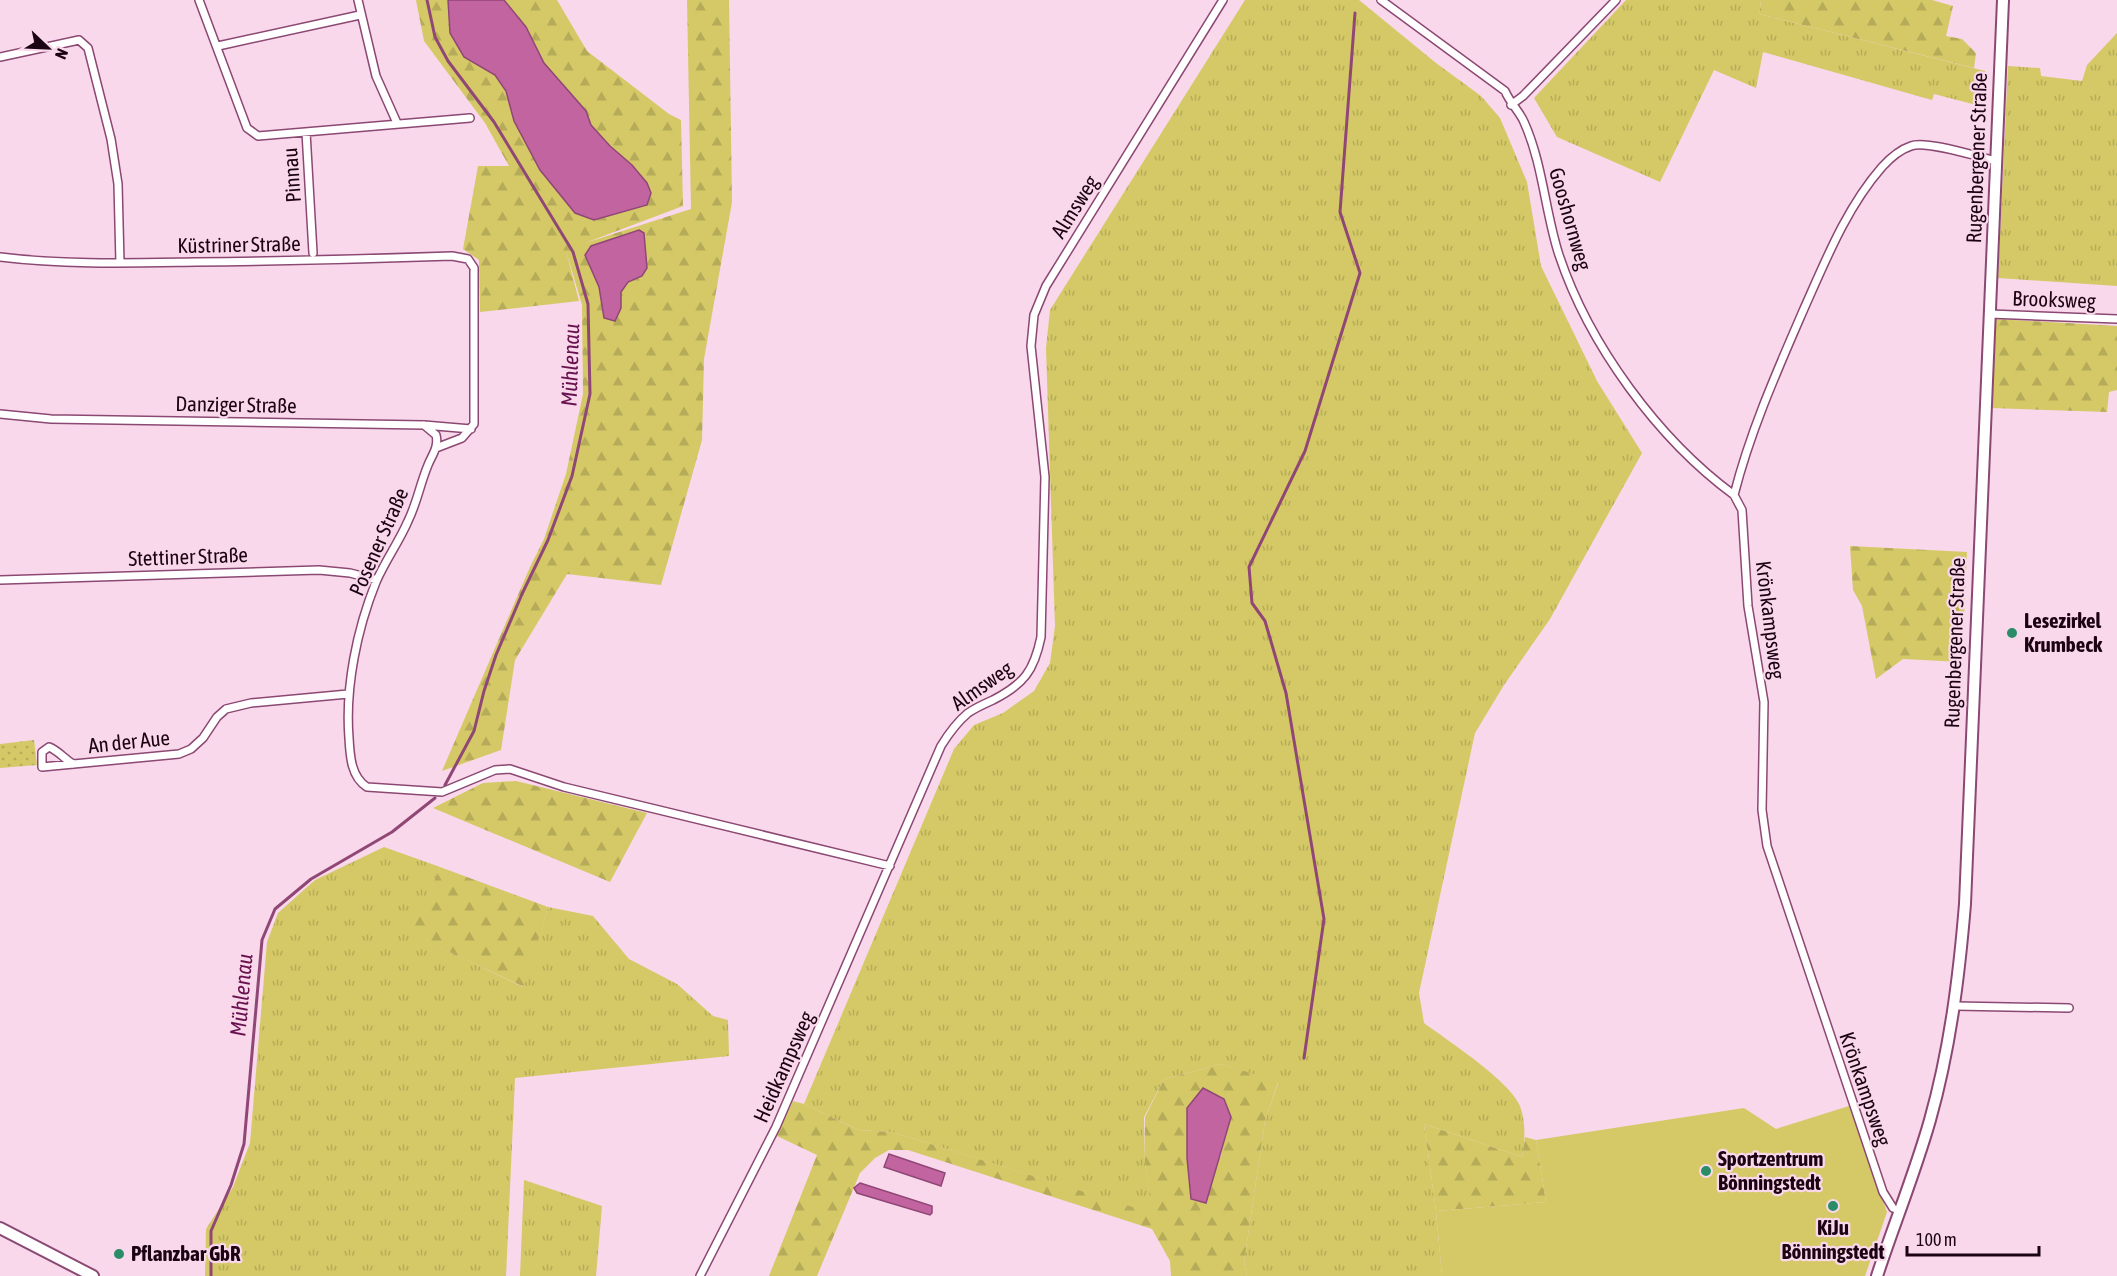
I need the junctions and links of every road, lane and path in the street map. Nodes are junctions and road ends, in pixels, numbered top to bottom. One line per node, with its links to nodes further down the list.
1 (199, 0): 8 (street)
2 (358, 0): 7 (street)
3 (1223, 0): 29 (street, Almsweg)
4 (1381, 0): 10 (street, Gooshornweg)
5 (1616, 0): 10 (street)
6 (2003, 0): 14 (main road, Rugenbergener Straße)
7 (360, 15): 8 (street); 12 (street)
8 (218, 46): 13 (street)
9 (0, 57): 17 (street)
10 (1511, 105): 24 (street, Gooshornweg)
11 (470, 118): 12 (street)
12 (397, 123): 13 (street)
13 (306, 132): 15 (street, Pinnau)
14 (1996, 161): 18 (main road, Rugenbergener Straße); 24 (street)
15 (313, 253)
16 (0, 257): 17 (street, Küstriner Straße)
17 (120, 263): 22 (street, Küstriner Straße)
18 (1990, 314): 19 (street, Brooksweg); 30 (main road, Rugenbergener Straße)
19 (2117, 319)
20 (0, 414): 21 (street, Danziger Straße)
21 (424, 425): 22 (street, Danziger Straße); 23 (street)
22 (471, 429): 23 (street)
23 (436, 448): 26 (street, Posener Straße)
24 (1734, 495): 32 (street, Krönkampsweg)
25 (0, 580): 26 (street, Stettiner Straße)
26 (377, 580): 27 (street, Posener Straße)
27 (348, 694): 28 (street, An der Aue); 29 (street, Posener Straße)
28 (73, 764): 28 (street, An der Aue)
29 (890, 866): 35 (street, Heidkampsweg)
30 (1955, 1006): 31 (street); 32 (main road, Rugenbergener Straße)
31 (2069, 1008)
32 (1899, 1210): 36 (main road, Rugenbergener Straße)
33 (0, 1228): 34 (main road)
34 (93, 1276)
35 (700, 1276)
36 (1877, 1276)

